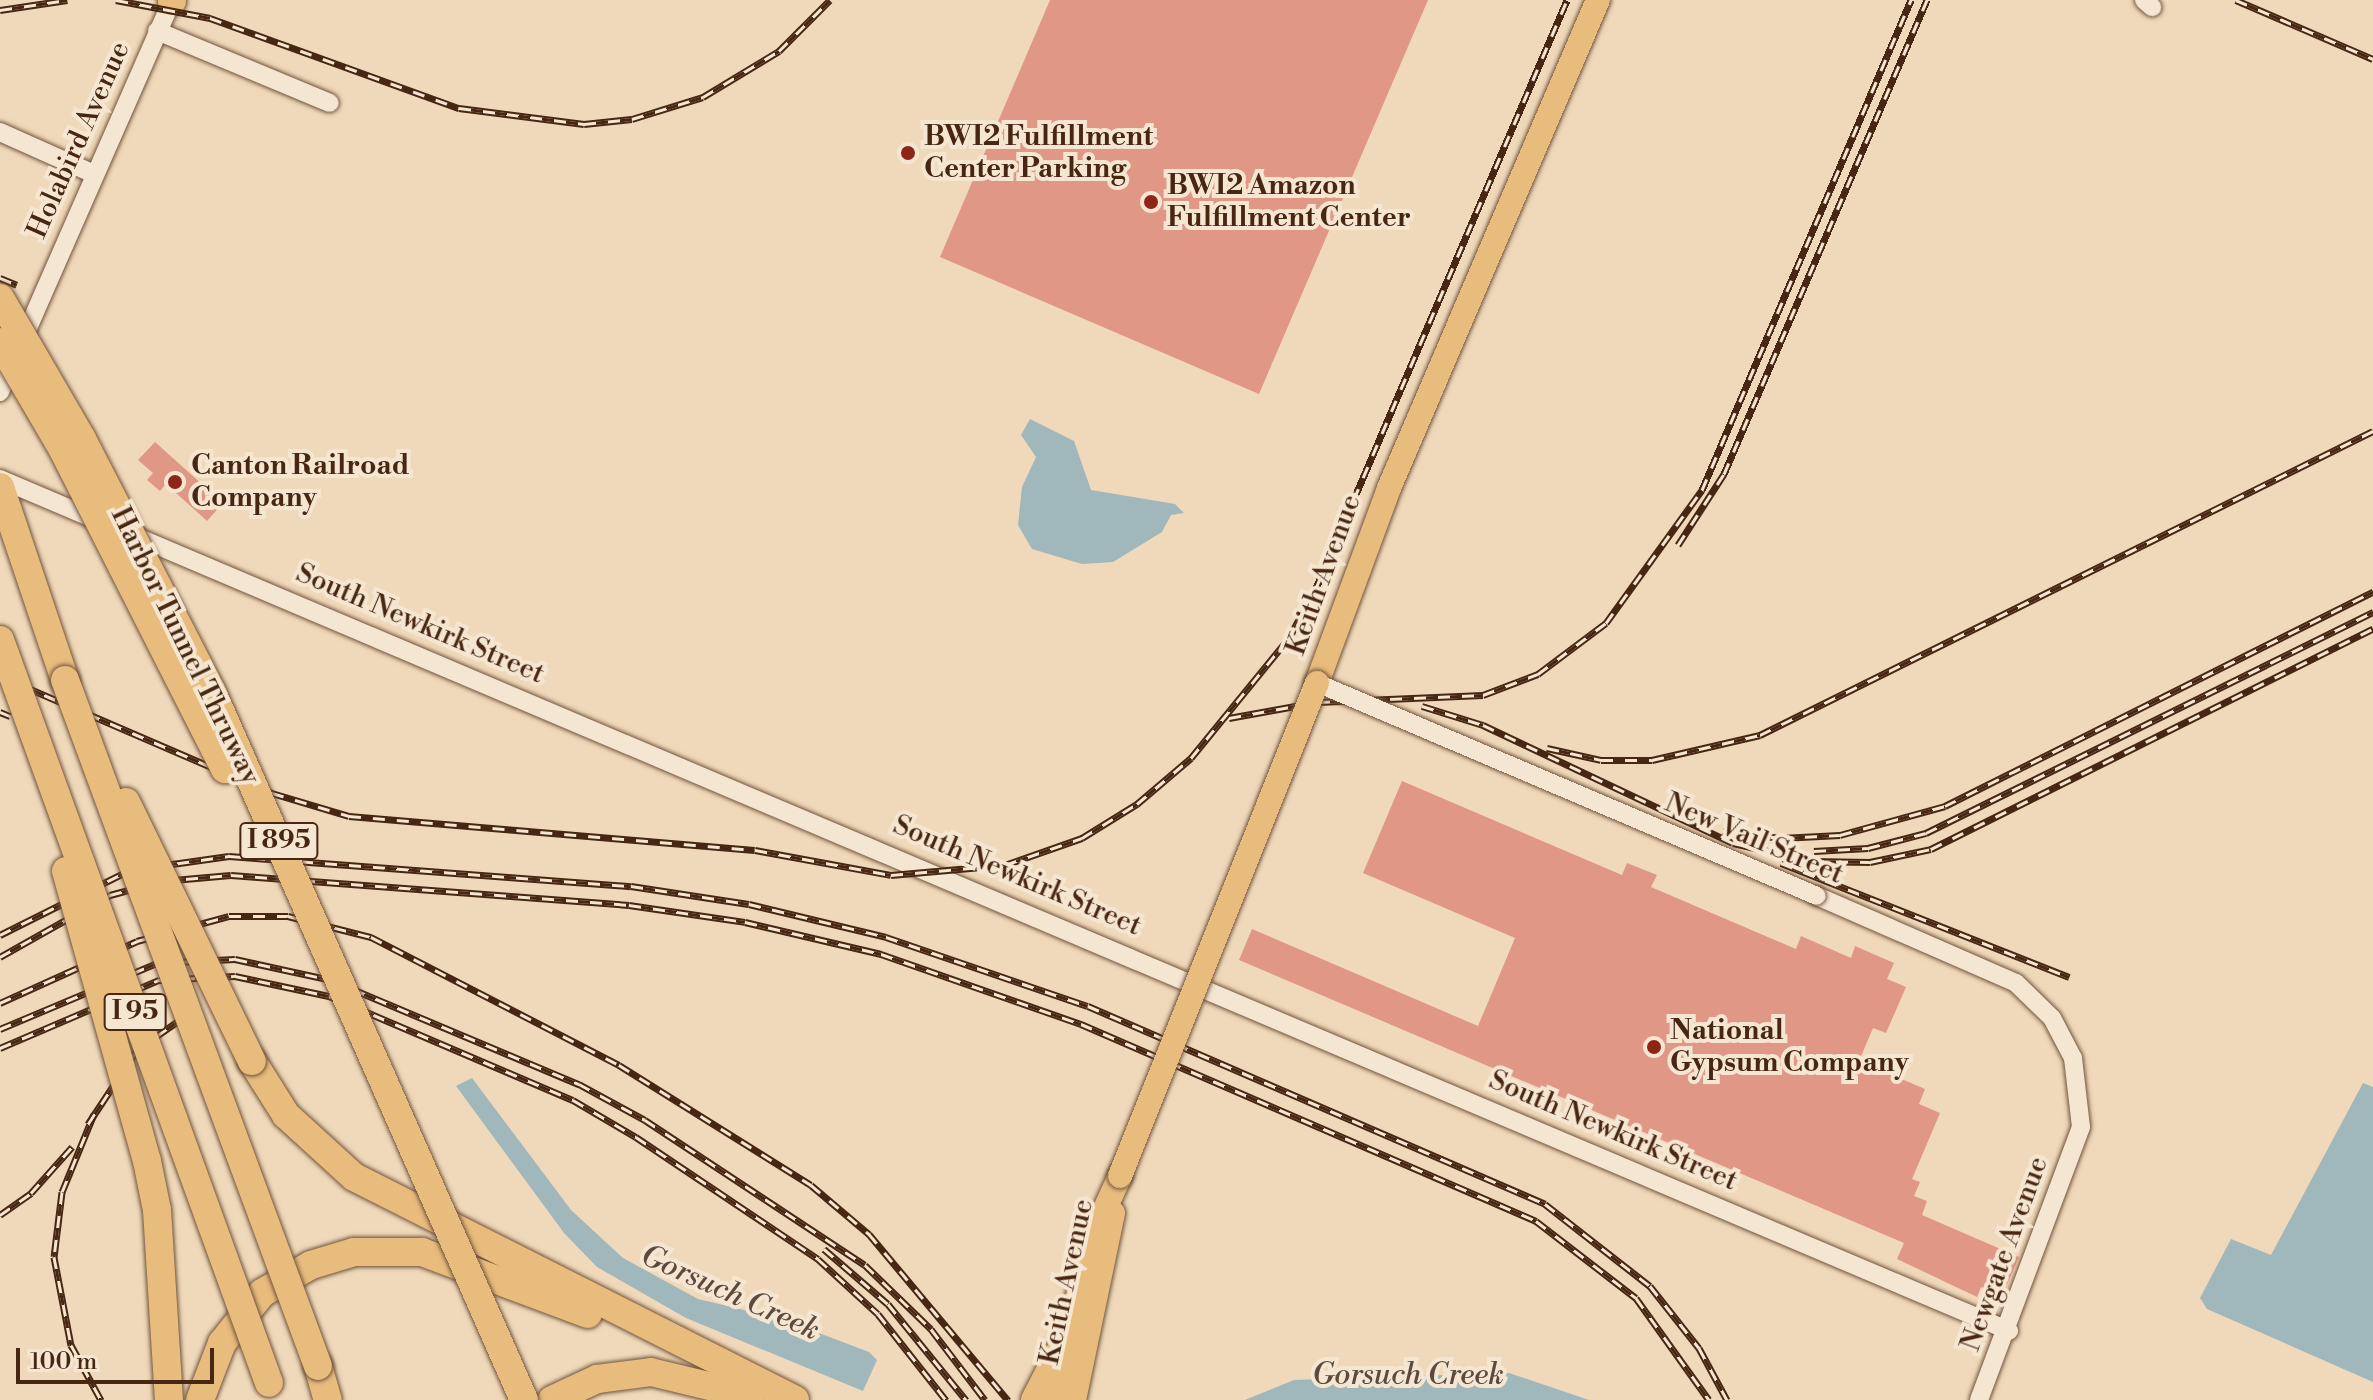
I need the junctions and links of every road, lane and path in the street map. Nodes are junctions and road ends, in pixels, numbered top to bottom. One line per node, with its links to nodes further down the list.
1 (172, 0): 3 (street, Holabird Avenue)
2 (1598, 0): 15 (main road, Keith Avenue)
3 (157, 31): 4 (street); 6 (street, Holabird Avenue)
4 (330, 103)
5 (0, 132): 6 (street)
6 (94, 174): 9 (street, Holabird Avenue)
7 (0, 298): 28 (highway, Harbor Tunnel Thruway / I 895, bridge)
8 (0, 342): 27 (highway, Harbor Tunnel Thruway / I 895, bridge)
9 (0, 392)
10 (0, 479): 17 (street, South Newkirk Street)
11 (0, 487): 14 (highway, I 95)
12 (0, 640): 23 (highway, I 95, bridge)
13 (0, 648): 24 (highway, bridge)
14 (65, 680): 22 (highway, bridge); 26 (highway, I 95, bridge)
15 (1317, 683): 18 (street, New Vail Street, bridge); 19 (main road, Keith Avenue, bridge)
16 (1297, 744): 17 (street)
17 (1198, 983): 20 (street, South Newkirk Street)
18 (2081, 1127): 20 (street, Newgate Avenue)
19 (1120, 1176): 21 (main road, Keith Avenue); 34 (main road, Keith Avenue)
20 (2009, 1331): 35 (street, Newgate Avenue)
21 (1067, 1338): 32 (highway); 33 (main road, Keith Avenue)
22 (731, 1369): 25 (highway); 31 (highway)
23 (272, 1394)
24 (169, 1400)
25 (200, 1400)
26 (328, 1400)
27 (504, 1400)
28 (524, 1400)
29 (552, 1400): 30 (highway)
30 (760, 1400)
31 (795, 1400)
32 (1035, 1400)
33 (1056, 1400)
34 (1074, 1400)
35 (1979, 1400)

